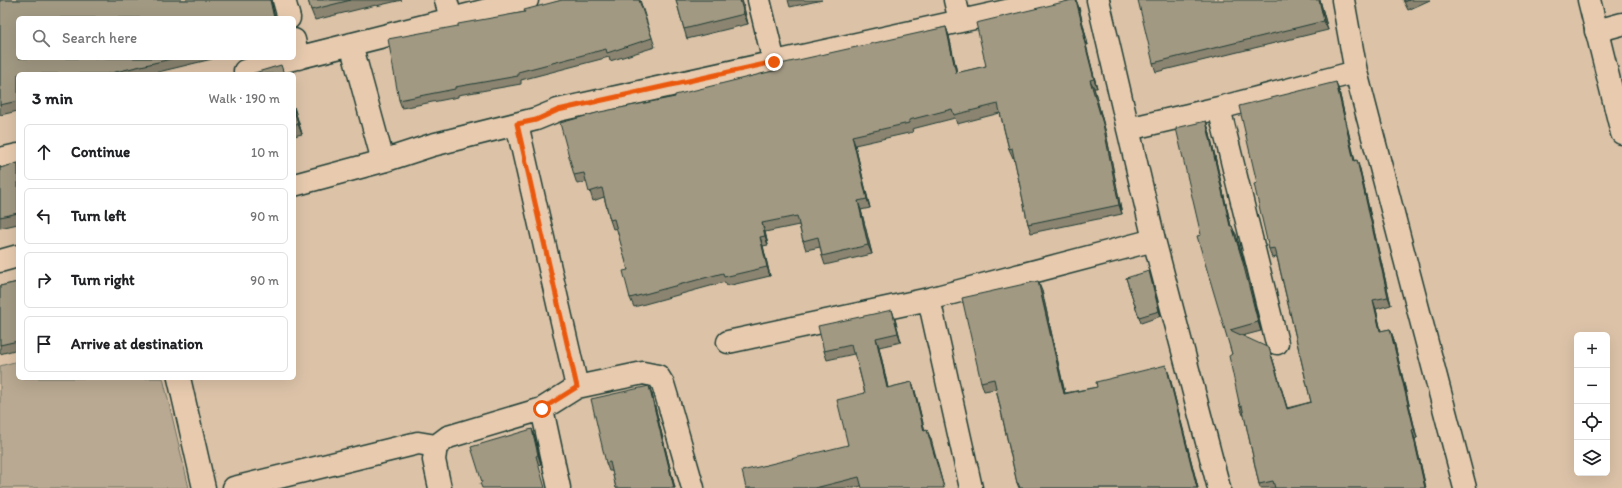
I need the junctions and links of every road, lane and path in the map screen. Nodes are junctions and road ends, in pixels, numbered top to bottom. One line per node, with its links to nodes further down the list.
1 (284, 0): 10 (street)
2 (527, 0): 9 (street)
3 (759, 0): 17 (street)
4 (954, 0): 11 (street)
5 (1056, 0): 11 (street)
6 (1098, 0): 23 (street)
7 (1343, 0): 19 (street)
8 (1589, 0): 13 (street)
9 (448, 10): 14 (street)
10 (288, 16)
11 (960, 21): 17 (street)
12 (1622, 24): 13 (street)
13 (1596, 31): 20 (street)
14 (351, 44): 15 (street); 27 (street)
15 (296, 49)
16 (270, 60): 18 (street)
17 (774, 62): 22 (street)
18 (245, 71)
19 (1356, 72): 21 (street); 46 (street)
20 (1615, 77): 24 (street)
21 (1219, 108): 23 (street); 34 (street)
22 (517, 124): 27 (street); 36 (street)
23 (1128, 129): 29 (street)
24 (1622, 133)
25 (16, 155): 26 (street)
26 (0, 159)
27 (383, 162): 28 (street)
28 (296, 184)
29 (1154, 240): 32 (street); 45 (street)
30 (16, 257): 31 (street)
31 (0, 261)
32 (929, 299): 33 (street); 44 (street)
33 (728, 342)
34 (1278, 343)
35 (179, 380): 39 (street)
36 (577, 387): 37 (street); 43 (street)
37 (542, 409): 38 (street); 42 (street)
38 (436, 446): 40 (street); 41 (street)
39 (204, 488)
40 (234, 488)
41 (440, 488)
42 (559, 488)
43 (693, 488)
44 (971, 488)
45 (1219, 488)
46 (1465, 488)

